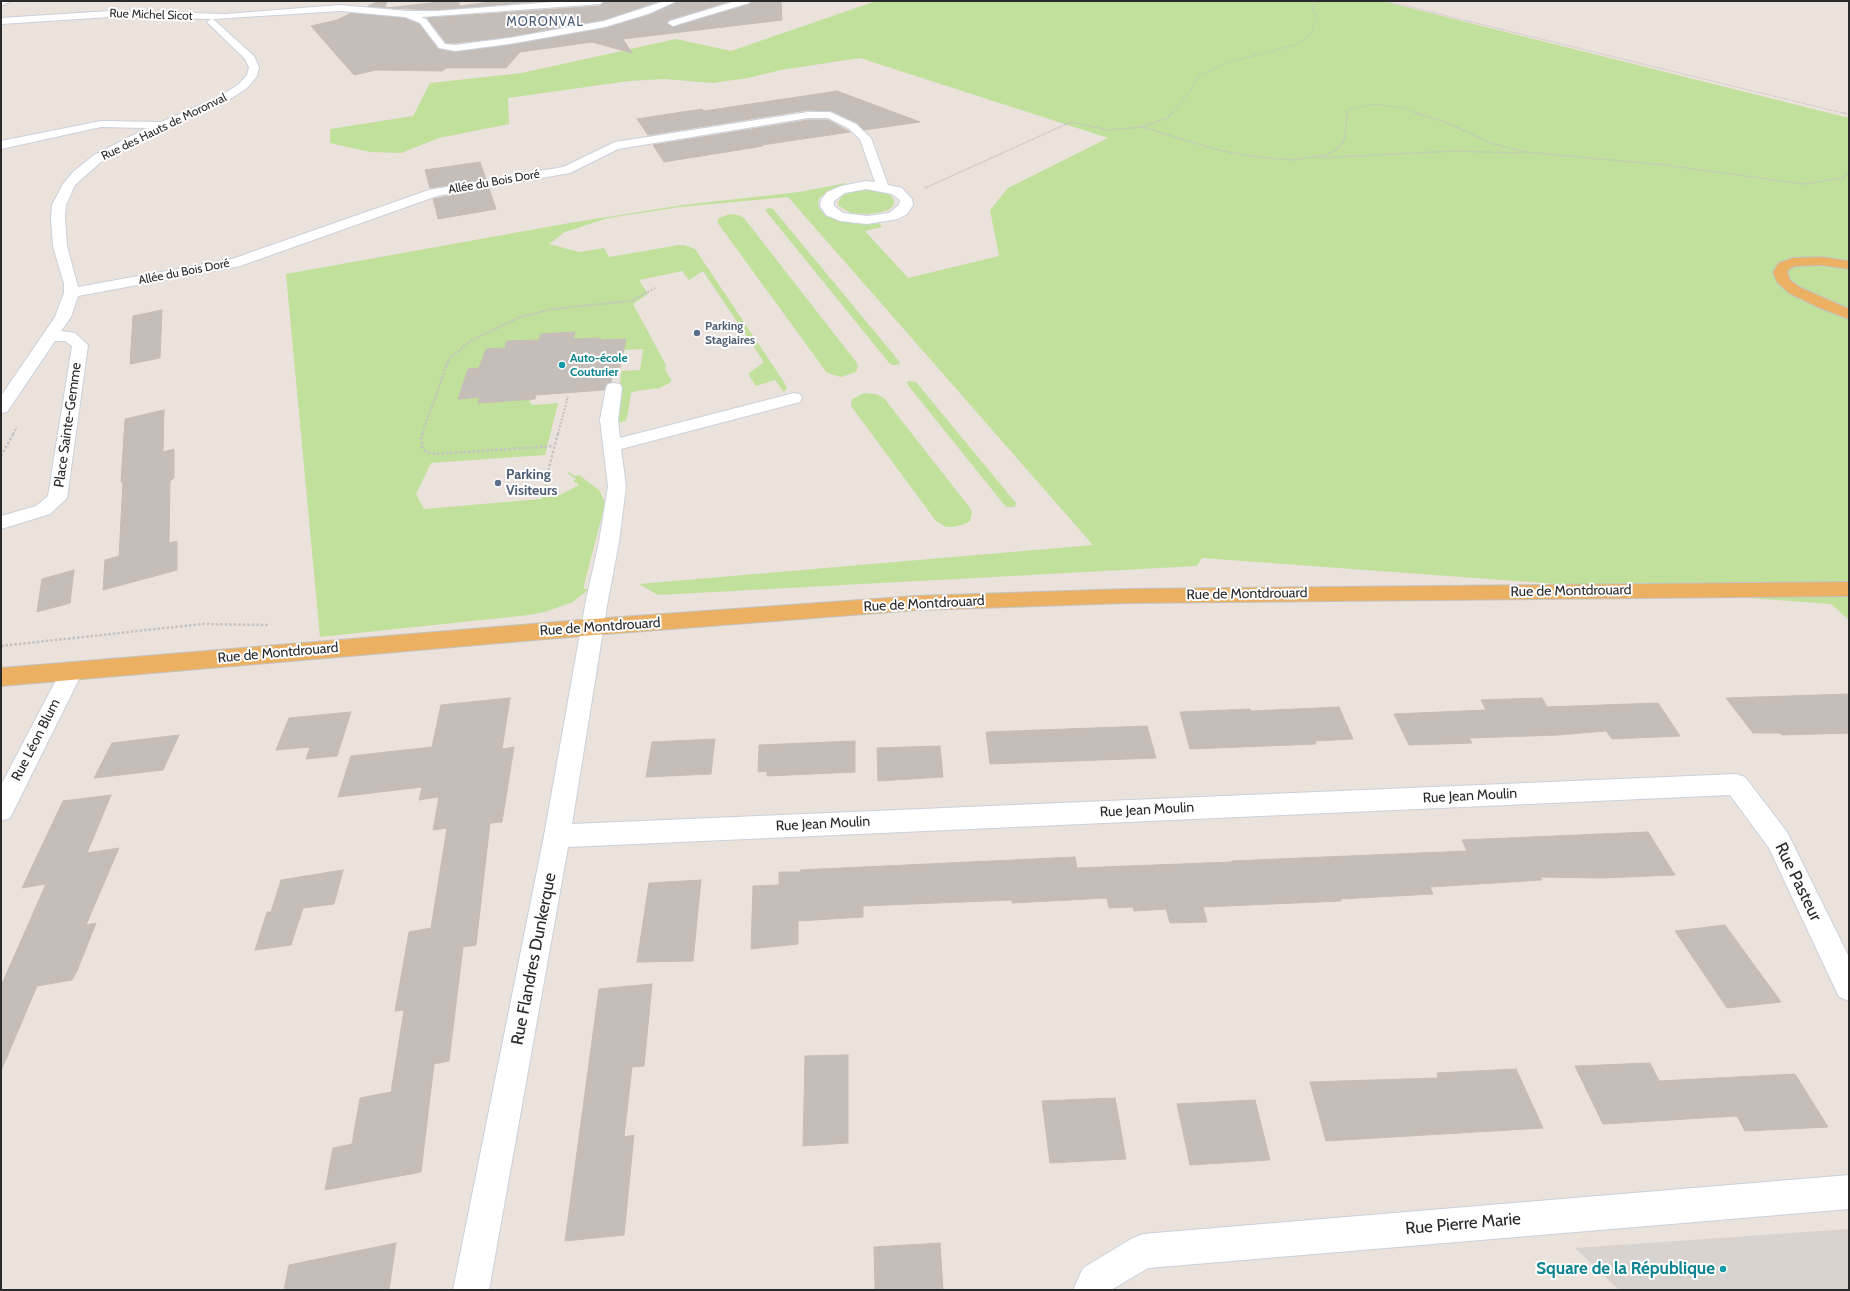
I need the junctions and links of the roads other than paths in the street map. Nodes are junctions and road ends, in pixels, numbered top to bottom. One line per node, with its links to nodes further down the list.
1 (7, 1): 5 (street)
2 (600, 1): 6 (street, Rue Michel Sicot)
3 (673, 1): 6 (street)
4 (746, 1): 9 (street)
5 (1, 3)
6 (407, 14): 8 (street, Rue Michel Sicot)
7 (1, 21): 8 (street, Rue Michel Sicot)
8 (219, 21): 10 (street, Rue des Hauts de Moronval)
9 (673, 23)
10 (163, 126): 11 (street); 14 (street, Rue des Hauts de Moronval)
11 (1, 145)
12 (882, 187): 12 (street); 14 (street, Allée du Bois Doré)
13 (1849, 265): 15 (main road)
14 (71, 294): 16 (street, Rue des Hauts de Moronval)
15 (1849, 314)
16 (51, 336): 19 (street, Rue des Hauts de Moronval); 21 (street, Place Sainte-Gemme)
17 (614, 388): 20 (street, Rue Flandres Dunkerque)
18 (794, 398): 20 (street)
19 (1, 408)
20 (611, 446): 23 (street, Rue Flandres Dunkerque)
21 (1, 522)
22 (1849, 589): 23 (main road, Rue de Montdrouard)
23 (593, 627): 24 (main road, Rue de Montdrouard); 28 (street, Rue Flandres Dunkerque)
24 (72, 671): 25 (main road, Rue de Montdrouard); 27 (street, Rue Léon Blum)
25 (1, 677)
26 (1736, 784): 28 (street, Rue Jean Moulin); 29 (street, Rue Pasteur)
27 (1, 810)
28 (557, 836): 31 (street, Rue Flandres Dunkerque)
29 (1849, 987)
30 (1849, 1192): 32 (street, Rue Pierre Marie)
31 (471, 1290)
32 (1092, 1290)

